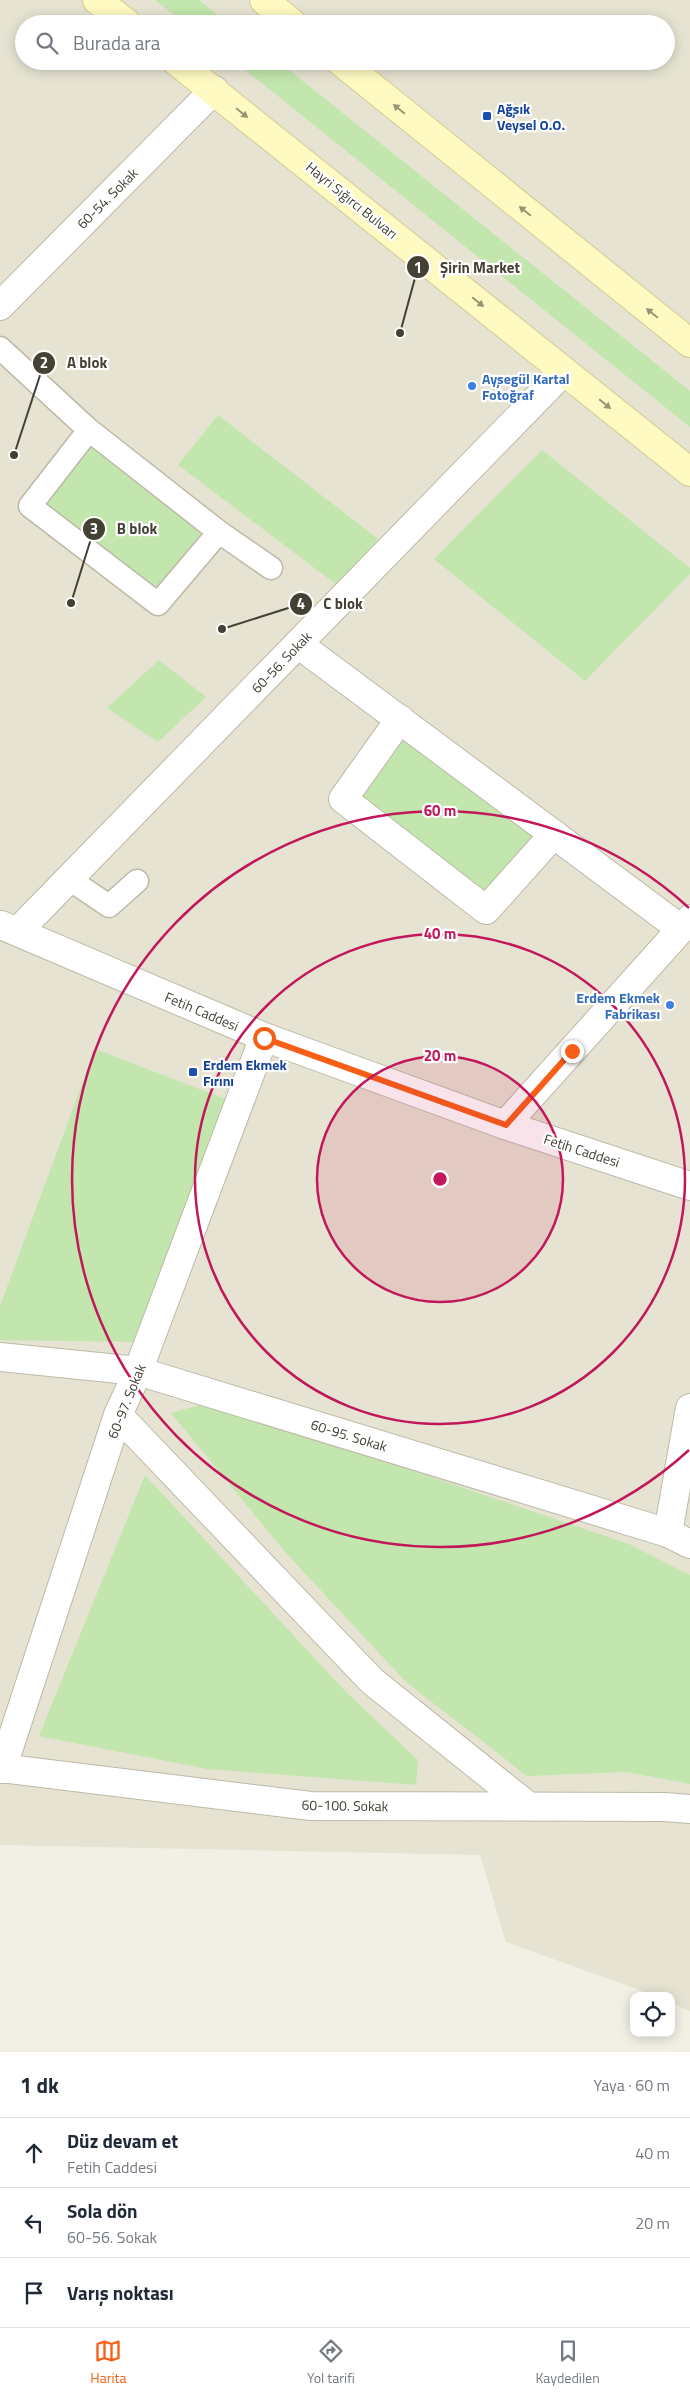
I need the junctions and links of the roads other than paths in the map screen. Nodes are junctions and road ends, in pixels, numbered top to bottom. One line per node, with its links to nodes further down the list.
1 (97, 0): 3 (street)
2 (264, 0): 4 (street)
3 (116, 15)
4 (282, 15)
5 (188, 70): 7 (street, Hayri Sığırcı Bulvarı)
6 (351, 70): 9 (street, one-way to 6)
7 (214, 90): 8 (street, 60-54. Sokak); 11 (street, Hayri Sığırcı Bulvarı, one-way to 11)
8 (0, 306)
9 (690, 343)
10 (0, 348): 12 (lane)
11 (564, 371): 13 (street, Hayri Sığırcı Bulvarı, one-way to 13); 16 (street, 60-56. Sokak)
12 (89, 430): 14 (lane); 14 (lane)
13 (690, 472)
14 (219, 532): 15 (lane)
15 (271, 568)
16 (298, 644): 17 (street); 19 (street, 60-56. Sokak)
17 (400, 719): 18 (street); 18 (street)
18 (554, 834): 21 (street)
19 (69, 879): 20 (lane); 22 (street, 60-56. Sokak)
20 (138, 881)
21 (685, 924): 24 (street)
22 (9, 928): 23 (street, Fetih Caddesi)
23 (264, 1038): 24 (street, Fetih Caddesi); 27 (street, 60-97. Sokak)
24 (506, 1125): 25 (street, Fetih Caddesi)
25 (690, 1186)
26 (0, 1357): 27 (street, 60-95. Sokak)
27 (138, 1371): 29 (street, 60-97. Sokak); 30 (street, 60-95. Sokak)
28 (690, 1408): 30 (street)
29 (118, 1415): 31 (street, 60-97. Sokak); 32 (street)
30 (679, 1538)
31 (1, 1768): 32 (street, 60-100. Sokak)
32 (528, 1806): 33 (street, 60-100. Sokak)
33 (690, 1809)

